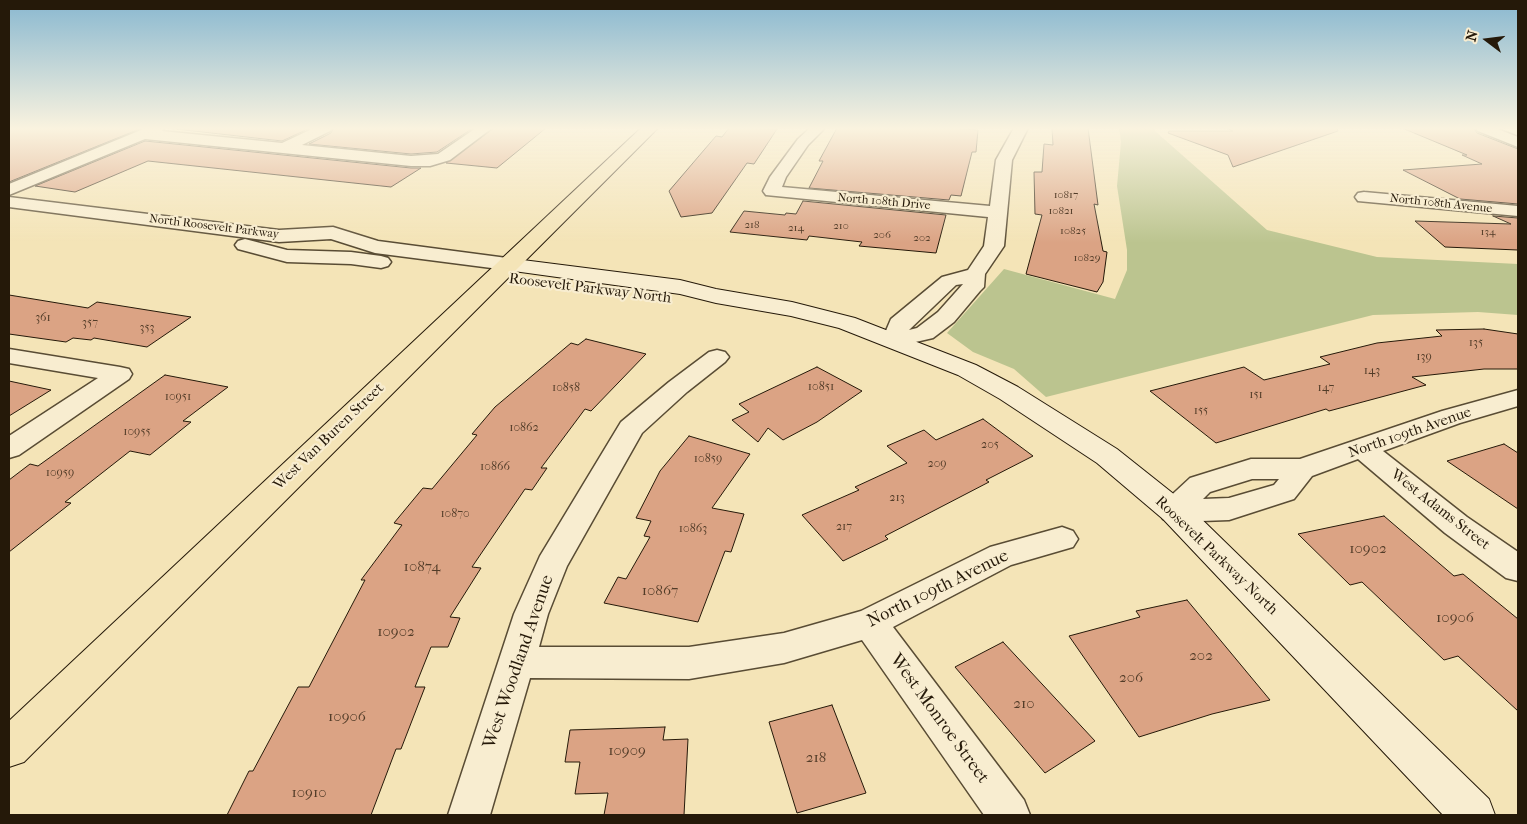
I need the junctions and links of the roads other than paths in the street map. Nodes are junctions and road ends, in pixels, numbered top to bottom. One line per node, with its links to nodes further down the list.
1 (65, 166): 5 (street)
2 (609, 166): 15 (main road, West Van Buren Street)
3 (786, 166): 9 (street, North 108th Drive)
4 (1003, 166): 9 (street)
5 (9, 190)
6 (1364, 197): 8 (street, North 108th Avenue)
7 (9, 202): 11 (street, North Roosevelt Parkway)
8 (1518, 211)
9 (996, 212): 16 (street)
10 (9, 214): 13 (street, North Roosevelt Parkway)
11 (210, 227): 12 (street, North Roosevelt Parkway); 13 (street)
12 (307, 233): 14 (street); 15 (street, North Roosevelt Parkway)
13 (192, 238): 14 (street, North Roosevelt Parkway)
14 (277, 254): 15 (street, North Roosevelt Parkway)
15 (500, 270): 16 (street, Roosevelt Parkway North); 27 (main road, West Van Buren Street)
16 (894, 340): 22 (street, Roosevelt Parkway North)
17 (9, 356): 20 (street)
18 (717, 358): 26 (street, West Woodland Avenue)
19 (1518, 398): 21 (street, North 109th Avenue)
20 (9, 449)
21 (1363, 449): 22 (street, North 109th Avenue); 24 (street, West Adams Street)
22 (1174, 511): 30 (street, Roosevelt Parkway North)
23 (1062, 539): 25 (street, North 109th Avenue)
24 (1518, 569)
25 (870, 623): 26 (street, North 109th Avenue); 29 (street, West Monroe Street)
26 (517, 662): 28 (street, West Woodland Avenue)
27 (9, 748)
28 (469, 815)
29 (1009, 815)
30 (1473, 815)

